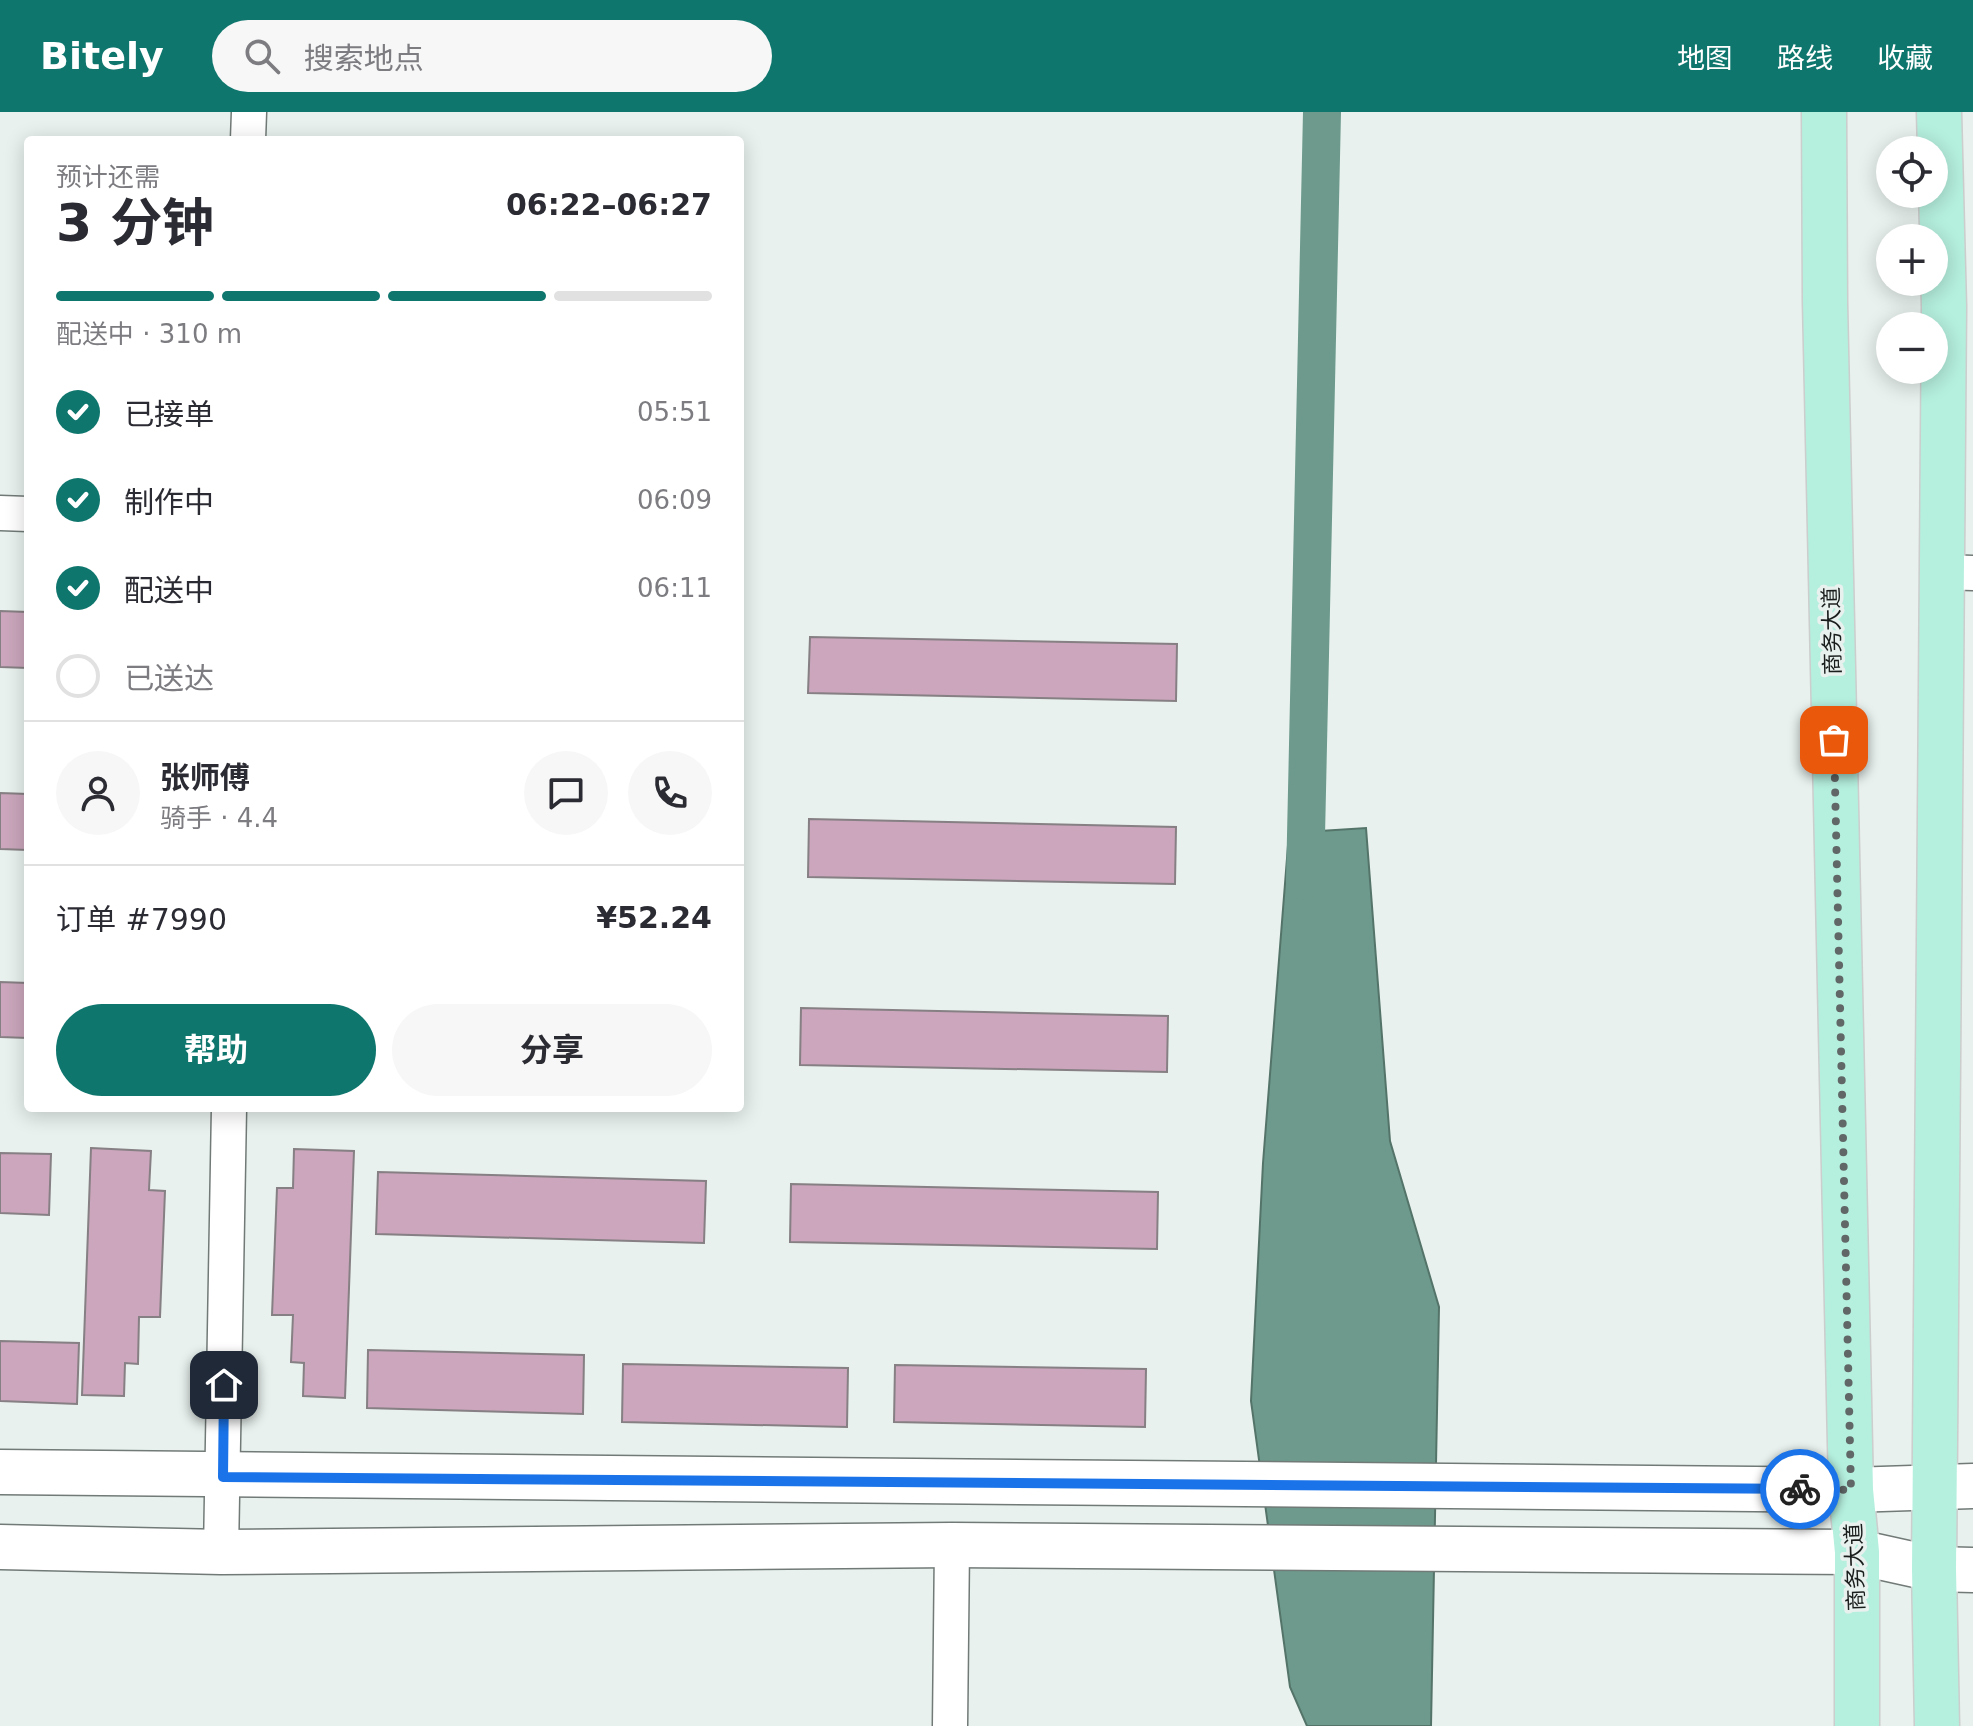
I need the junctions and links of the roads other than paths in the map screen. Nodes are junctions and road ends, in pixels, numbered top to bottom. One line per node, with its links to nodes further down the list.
1 (249, 112): 4 (street)
2 (1824, 112): 12 (main road, 商务大道)
3 (1939, 112): 7 (main road)
4 (248, 136)
5 (0, 513): 6 (street)
6 (24, 514)
7 (1957, 573): 11 (main road)
8 (229, 1112): 10 (street)
9 (0, 1472): 10 (street)
10 (223, 1477): 12 (street); 15 (street)
11 (1955, 1485): 12 (street); 17 (main road)
12 (1851, 1490): 16 (main road, 商务大道)
13 (952, 1545): 15 (street); 16 (street); 18 (street)
14 (0, 1547): 15 (street)
15 (221, 1552)
16 (1857, 1552): 17 (street); 19 (main road, 商务大道)
17 (1954, 1569): 20 (main road)
18 (950, 1726)
19 (1857, 1726)
20 (1937, 1726)

